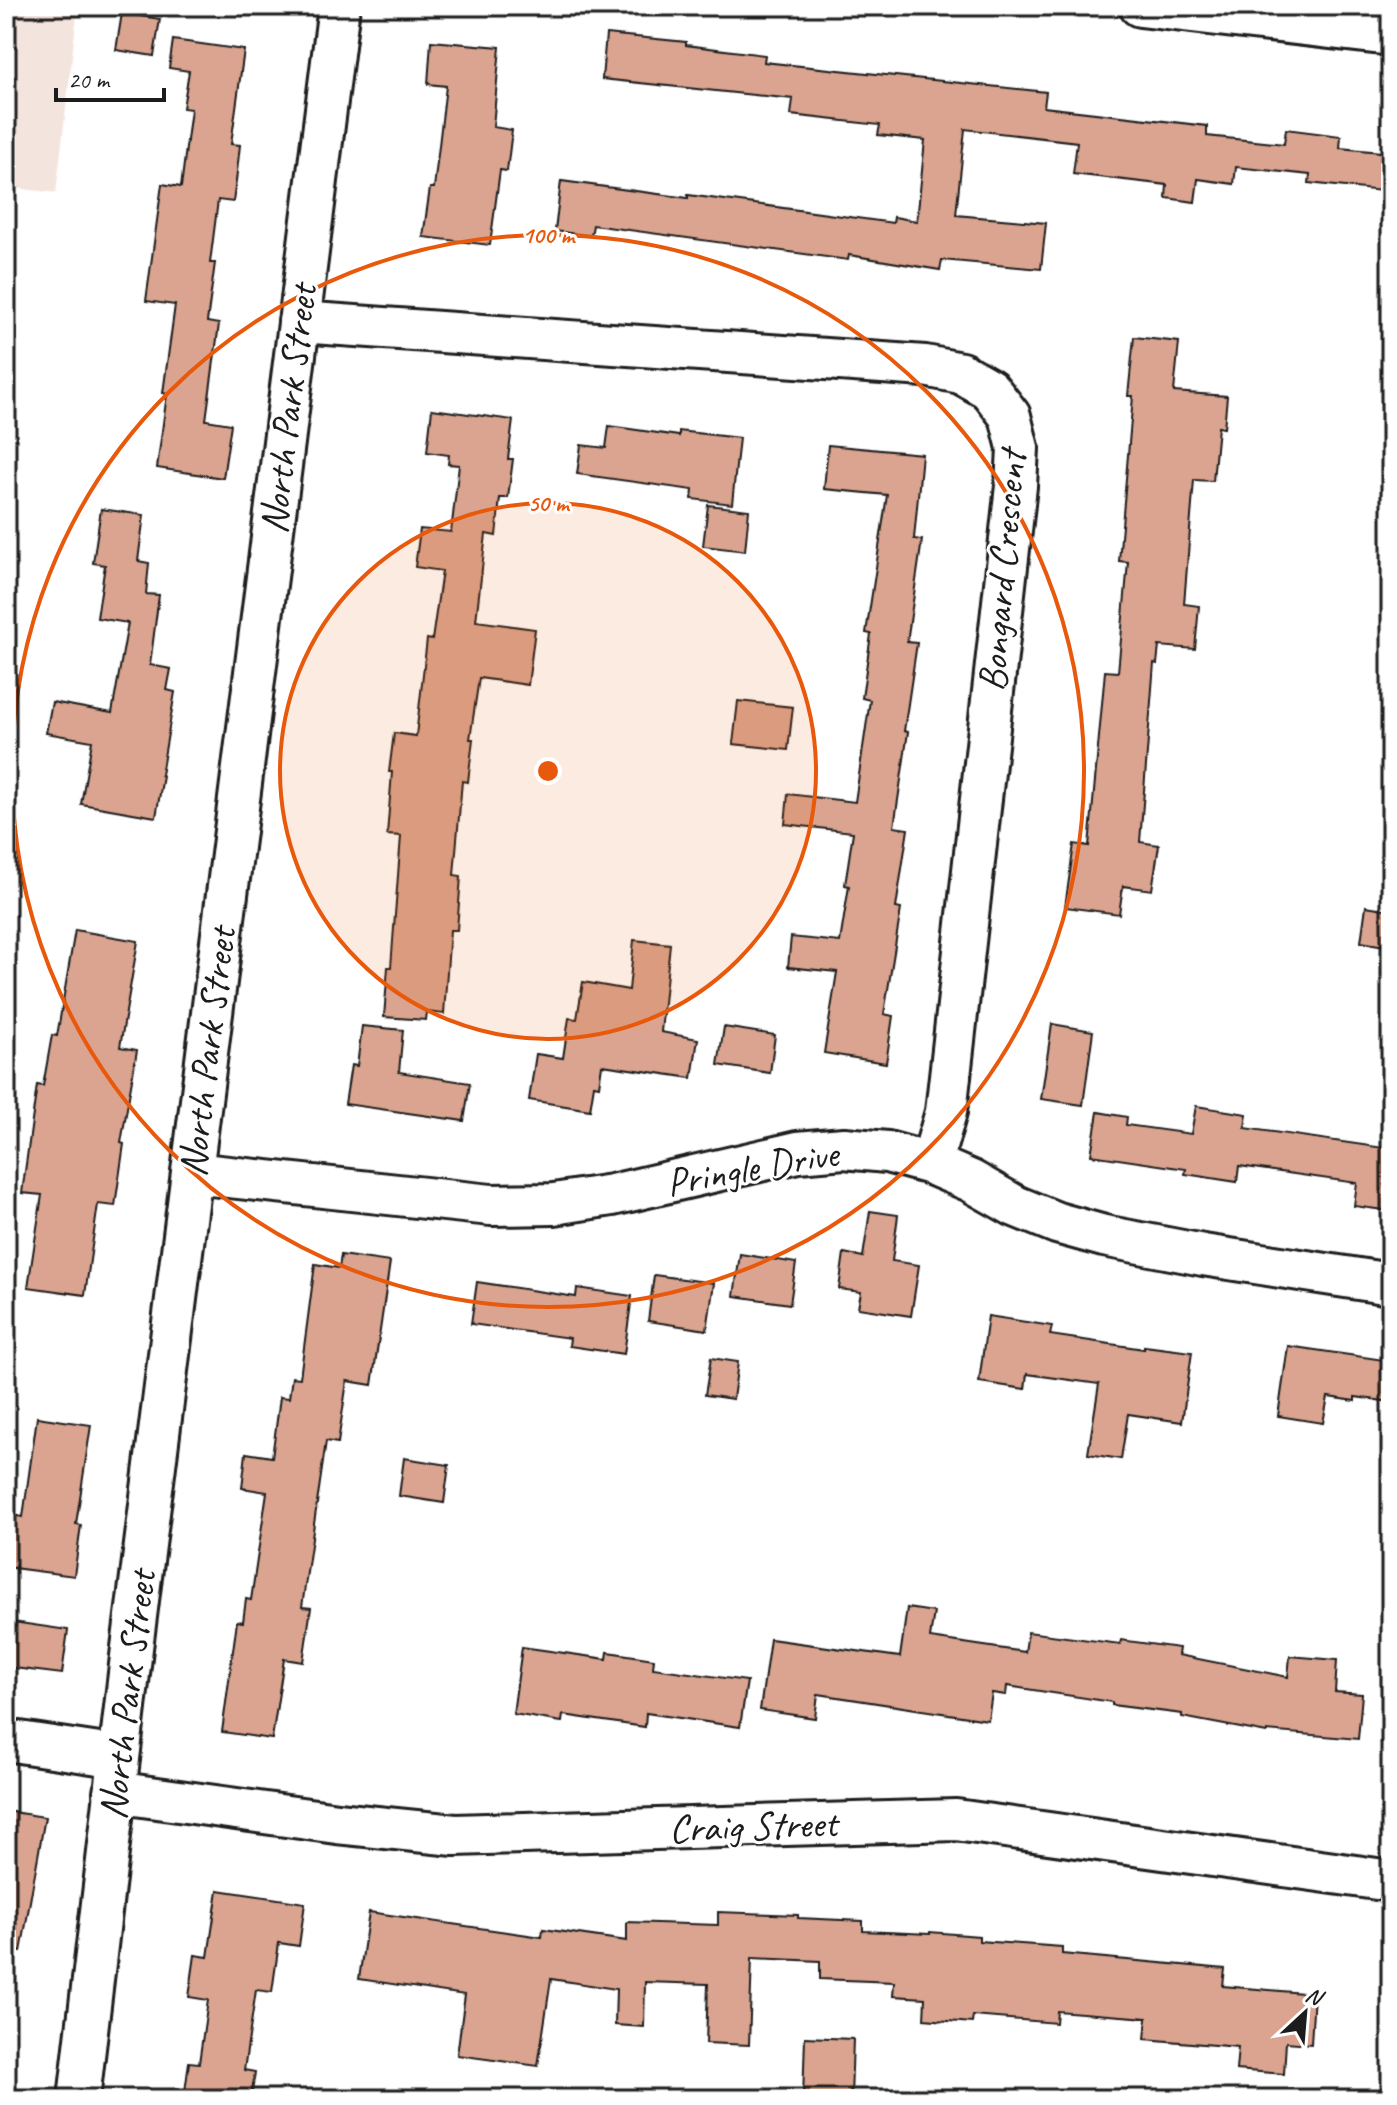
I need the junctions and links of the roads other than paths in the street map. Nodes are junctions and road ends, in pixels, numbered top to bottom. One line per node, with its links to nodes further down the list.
1 (339, 6): 4 (street, North Park Street)
2 (1140, 6): 3 (street)
3 (1391, 35)
4 (299, 322): 5 (street, Bongard Crescent); 6 (street, North Park Street)
5 (931, 1164): 6 (street, Pringle Drive); 7 (street, Pringle Drive)
6 (192, 1173): 9 (street, North Park Street)
7 (1391, 1284)
8 (6, 1740): 9 (street, Craig Street)
9 (117, 1774): 10 (street, Craig Street); 11 (street, North Park Street)
10 (1391, 1881)
11 (79, 2099)

